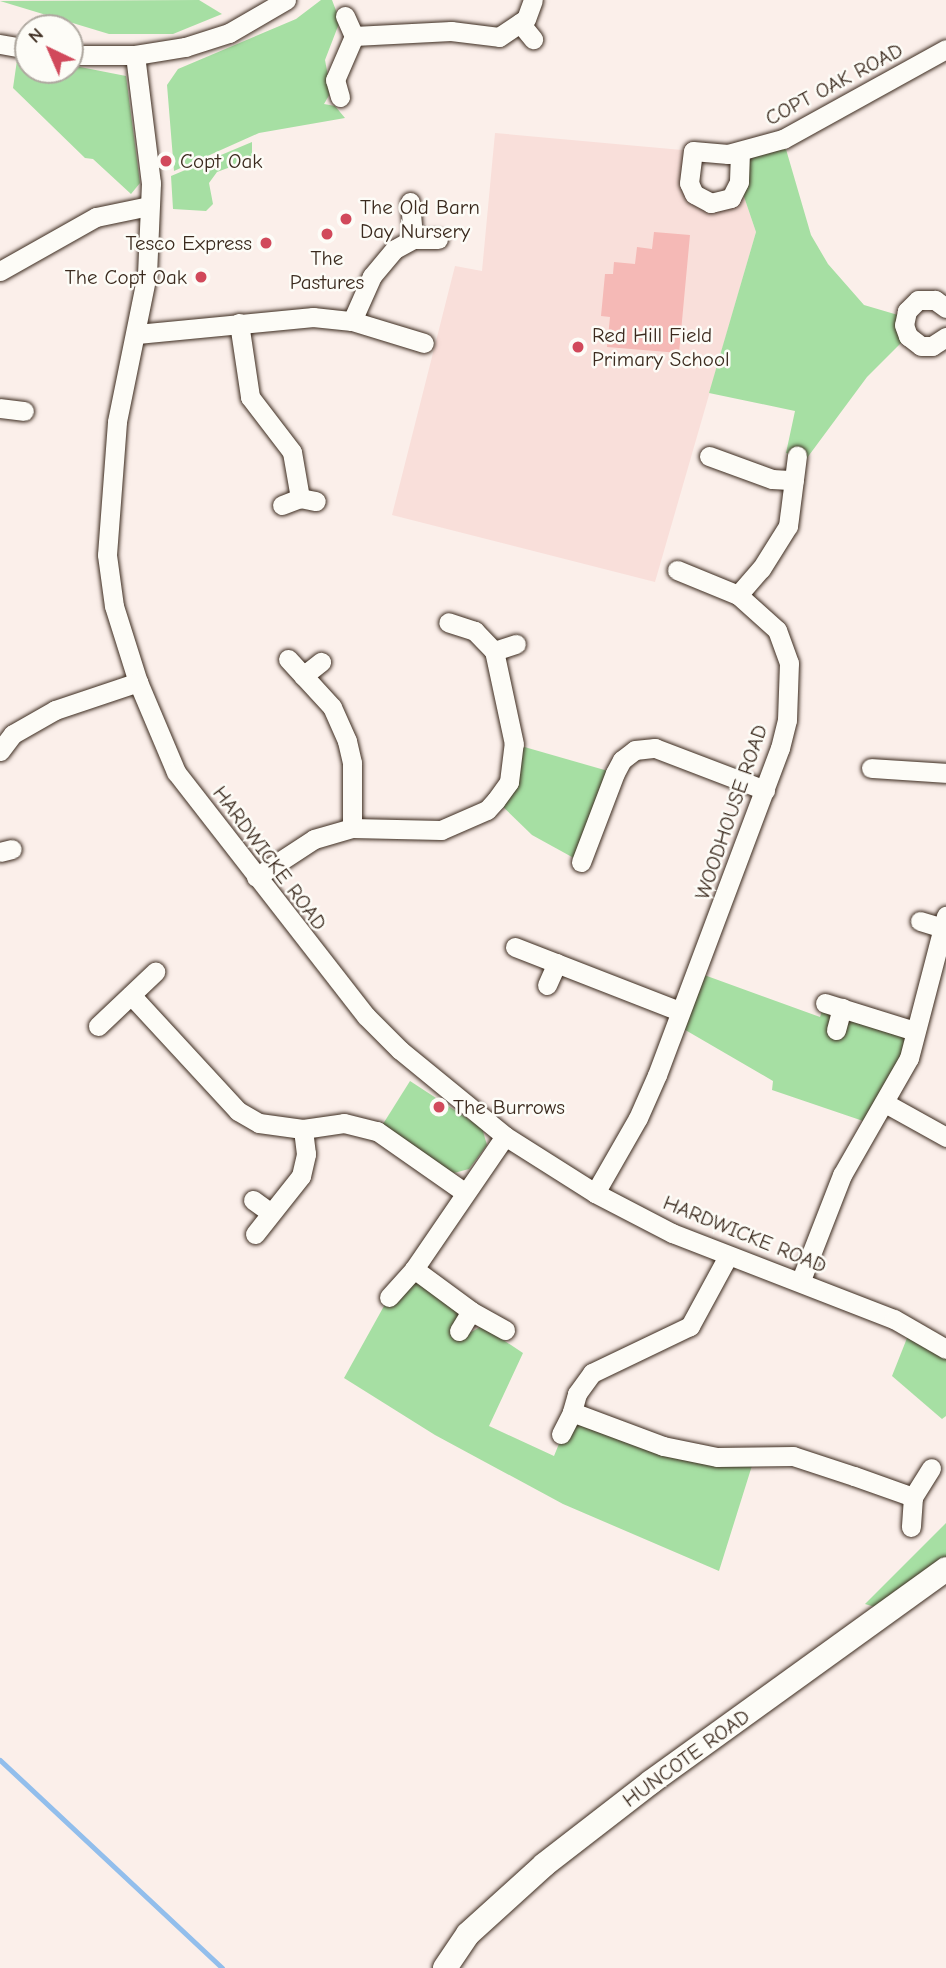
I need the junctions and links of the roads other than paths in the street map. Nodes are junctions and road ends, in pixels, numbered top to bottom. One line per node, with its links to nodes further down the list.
1 (286, 0): 9 (street)
2 (533, 0): 4 (street)
3 (345, 16): 5 (street)
4 (520, 23): 5 (street); 6 (street)
5 (354, 36): 10 (street)
6 (533, 39)
7 (946, 49): 11 (street, COPT OAK ROAD)
8 (84, 55): 9 (street)
9 (135, 55): 13 (street, HARDWICKE ROAD)
10 (338, 88)
11 (740, 152)
12 (410, 202): 14 (street)
13 (149, 206): 16 (street); 20 (street, HARDWICKE ROAD)
14 (413, 239): 15 (street); 18 (street)
15 (438, 239)
16 (0, 271)
17 (946, 307): 21 (street)
18 (352, 321): 19 (street); 22 (street)
19 (239, 323): 20 (street); 28 (street)
20 (136, 334): 37 (street, HARDWICKE ROAD)
21 (946, 337)
22 (424, 343)
23 (0, 408): 24 (street)
24 (24, 411)
25 (709, 456): 27 (street)
26 (797, 456): 27 (street)
27 (794, 480): 30 (street)
28 (282, 505)
29 (677, 570): 30 (street, WOODHOUSE ROAD)
30 (738, 595): 41 (street, WOODHOUSE ROAD)
31 (448, 622): 33 (street)
32 (516, 643): 33 (street)
33 (494, 651): 42 (street)
34 (288, 659): 36 (street)
35 (321, 662): 36 (street)
36 (303, 676): 42 (street)
37 (138, 682): 38 (street); 44 (street, HARDWICKE ROAD)
38 (0, 751)
39 (871, 768): 40 (street)
40 (946, 773)
41 (765, 790): 43 (street); 52 (street, WOODHOUSE ROAD)
42 (352, 828): 44 (street)
43 (581, 862)
44 (256, 877): 58 (street, HARDWICKE ROAD)
45 (920, 921): 46 (street)
46 (945, 924): 55 (street)
47 (515, 947): 48 (street)
48 (557, 963): 50 (street); 52 (street)
49 (155, 972): 51 (street)
50 (547, 985)
51 (131, 995): 53 (street); 57 (street)
52 (679, 1011): 61 (street, WOODHOUSE ROAD)
53 (98, 1026)
54 (836, 1030): 55 (street)
55 (915, 1031): 56 (street)
56 (885, 1103): 59 (street); 67 (street)
57 (303, 1129): 60 (street); 63 (street)
58 (505, 1136): 60 (street); 61 (street, HARDWICKE ROAD)
59 (946, 1137)
60 (464, 1192): 66 (street)
61 (595, 1194): 65 (street, HARDWICKE ROAD)
62 (253, 1200): 63 (street)
63 (271, 1213): 64 (street)
64 (255, 1234)
65 (728, 1256): 67 (street, HARDWICKE ROAD); 73 (street)
66 (414, 1269): 68 (street); 69 (street)
67 (801, 1280): 72 (street, HARDWICKE ROAD)
68 (389, 1297)
69 (471, 1311): 70 (street); 71 (street)
70 (505, 1330)
71 (459, 1331)
72 (946, 1349)
73 (572, 1412): 74 (street); 76 (street)
74 (561, 1434)
75 (931, 1468): 76 (street)
76 (913, 1497): 77 (street)
77 (911, 1527)
78 (946, 1569): 79 (street, HUNCOTE ROAD)
79 (445, 1968)

